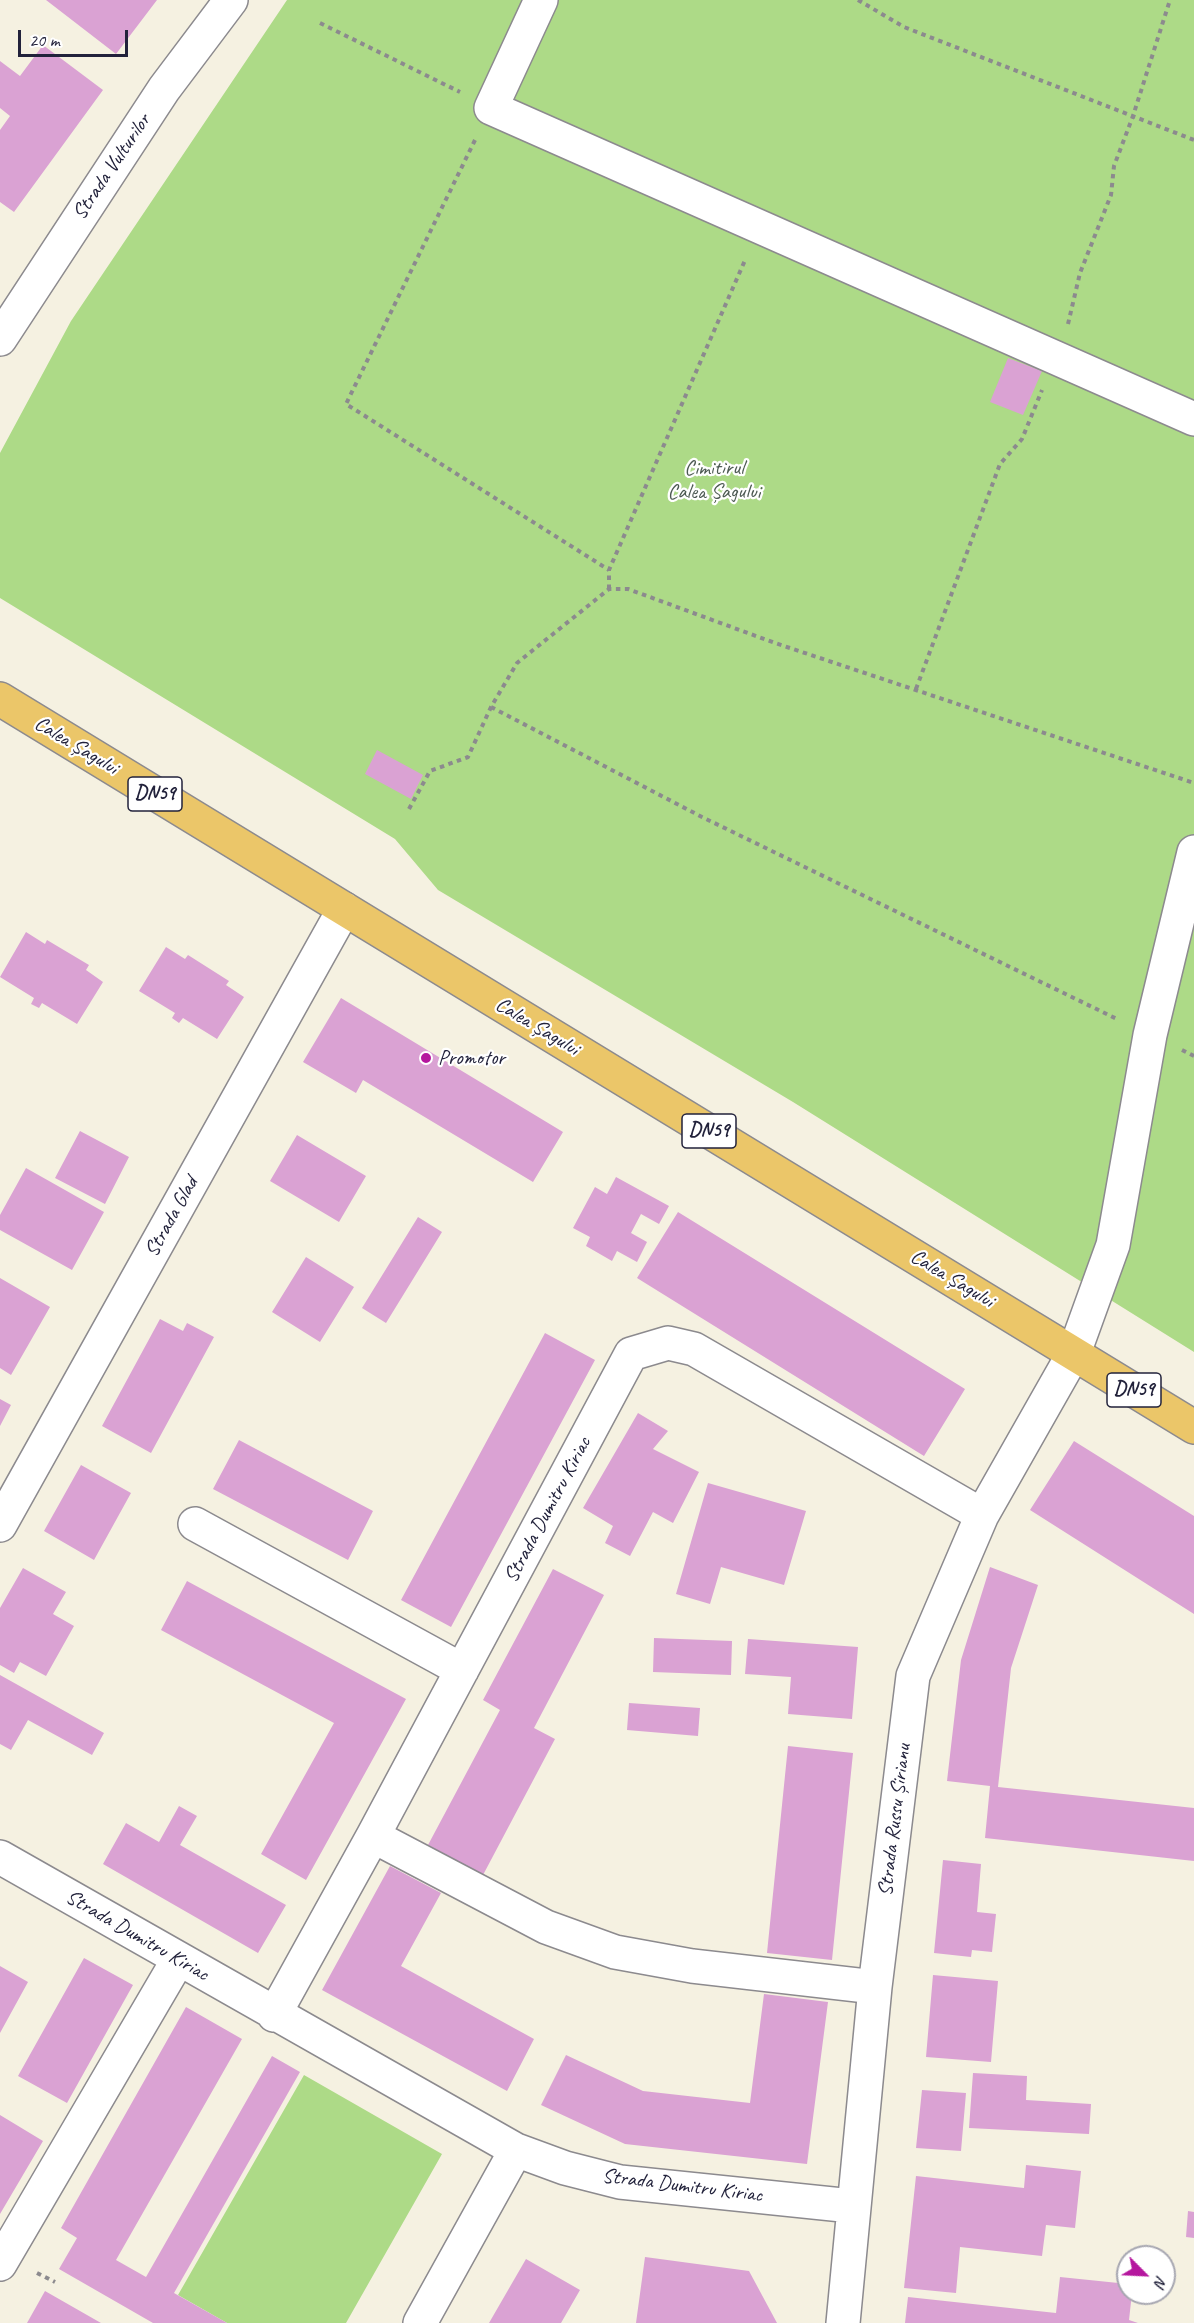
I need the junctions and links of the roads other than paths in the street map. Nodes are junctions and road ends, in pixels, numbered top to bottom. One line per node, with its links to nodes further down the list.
1 (231, 0): 3 (street, Strada Vulturilor)
2 (541, 0): 4 (street)
3 (0, 339)
4 (1194, 419)
5 (0, 699): 7 (main road, Calea Șagului / DN59)
6 (1194, 852): 8 (street, Strada Russu Șirianu)
7 (344, 909): 8 (main road, Calea Șagului / DN59); 12 (street, Strada Glad)
8 (1074, 1353): 9 (main road, DN59); 10 (street, Strada Russu Șirianu)
9 (1194, 1426)
10 (982, 1515): 13 (street, Strada Dumitru Kiriac); 17 (street, Strada Russu Șirianu)
11 (195, 1524): 13 (street)
12 (0, 1526)
13 (462, 1670): 14 (street, Strada Dumitru Kiriac)
14 (373, 1836): 17 (street); 18 (street, Strada Dumitru Kiriac)
15 (0, 1857): 16 (street, Strada Dumitru Kiriac)
16 (178, 1960): 18 (street, Strada Dumitru Kiriac); 21 (street)
17 (875, 1987): 20 (street, Strada Russu Șirianu)
18 (274, 2014): 19 (street, Strada Dumitru Kiriac)
19 (516, 2150): 20 (street, Strada Dumitru Kiriac); 22 (street)
20 (852, 2206): 23 (street, Strada Russu Șirianu)
21 (0, 2264)
22 (420, 2323)
23 (843, 2323)

